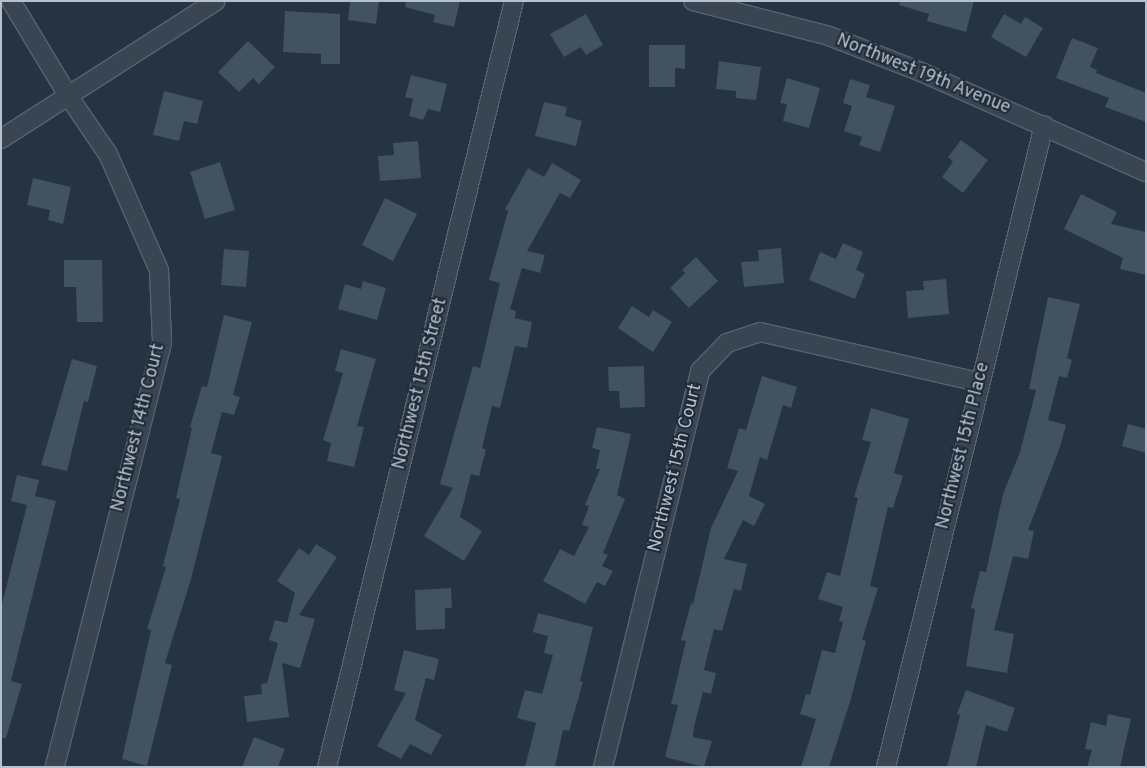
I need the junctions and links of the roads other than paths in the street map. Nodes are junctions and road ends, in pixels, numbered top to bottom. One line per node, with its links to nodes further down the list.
1 (11, 1): 5 (street, Northwest 14th Court)
2 (216, 1): 5 (street)
3 (514, 1): 11 (street, Northwest 15th Street)
4 (693, 1): 6 (street, Northwest 19th Avenue)
5 (67, 94): 7 (street); 10 (street, Northwest 14th Court)
6 (1044, 125): 8 (street, Northwest 19th Avenue); 9 (street, Northwest 15th Place)
7 (1, 139)
8 (1146, 172)
9 (979, 382): 12 (street, Northwest 15th Court); 13 (street, Northwest 15th Place)
10 (55, 767)
11 (327, 767)
12 (603, 767)
13 (886, 767)

